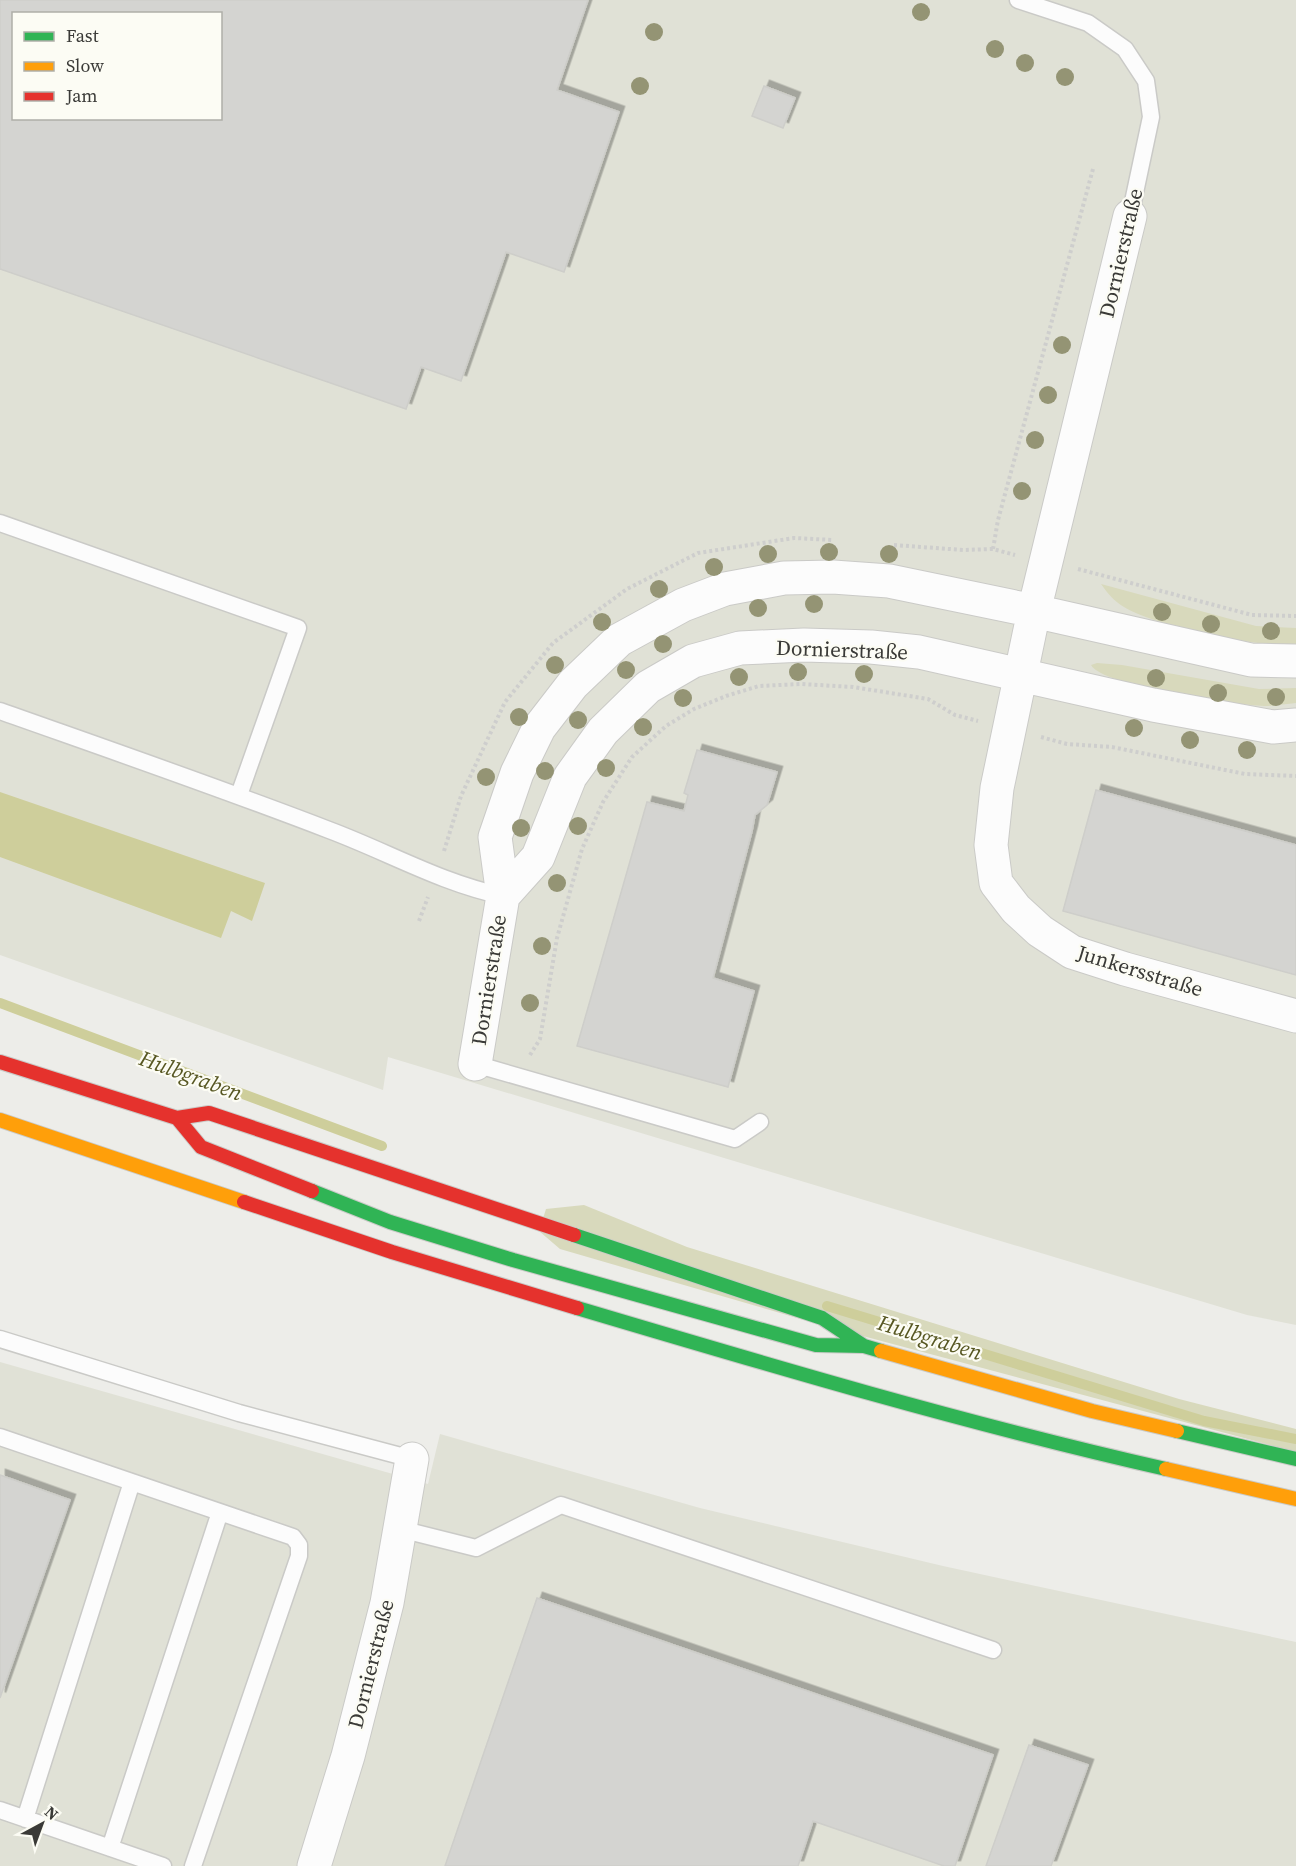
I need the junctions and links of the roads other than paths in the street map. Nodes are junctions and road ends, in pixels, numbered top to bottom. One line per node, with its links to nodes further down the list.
1 (1018, 0): 2 (lane, Dornierstraße)
2 (1130, 216): 4 (street, Dornierstraße)
3 (0, 523): 9 (lane)
4 (1034, 611): 5 (street, Dornierstraße); 6 (street, Junkersstraße); 10 (street, Dornierstraße)
5 (1296, 661)
6 (1021, 676): 8 (street, Dornierstraße); 10 (street, Dornierstraße); 11 (street, Junkersstraße)
7 (0, 711): 9 (lane)
8 (1296, 725)
9 (239, 795): 10 (lane)
10 (503, 896): 13 (street, Dornierstraße)
11 (1296, 1016)
12 (0, 1062): 14 (highway)
13 (475, 1064): 16 (lane)
14 (177, 1118): 18 (highway); 18 (highway)
15 (0, 1120): 23 (highway)
16 (760, 1122)
17 (0, 1339): 20 (lane)
18 (864, 1346): 21 (highway)
19 (0, 1437): 22 (lane)
20 (412, 1459): 25 (street, Dornierstraße)
21 (1296, 1459)
22 (132, 1482): 24 (lane); 28 (lane)
23 (1296, 1499)
24 (220, 1512): 29 (lane); 31 (lane)
25 (400, 1529): 26 (lane); 32 (street, Dornierstraße)
26 (993, 1650)
27 (0, 1810): 28 (lane)
28 (25, 1819): 29 (lane)
29 (110, 1848): 30 (lane)
30 (163, 1866)
31 (193, 1866)
32 (314, 1866)

